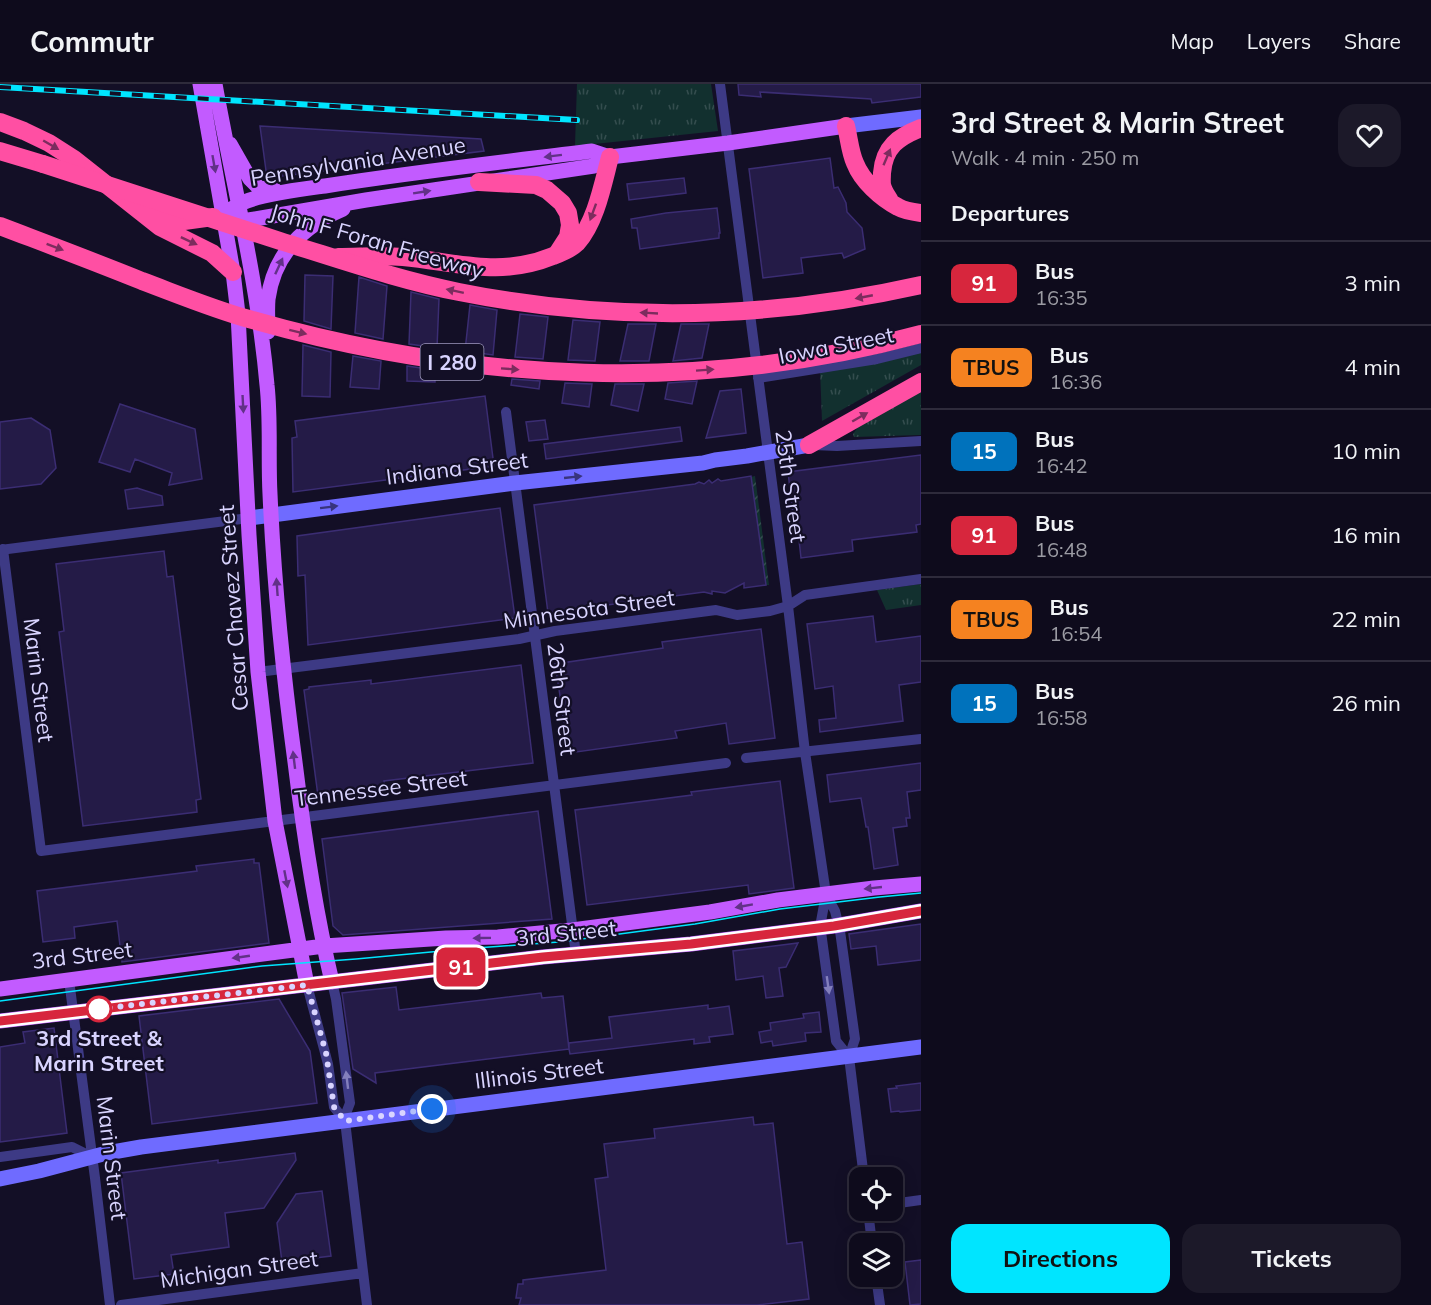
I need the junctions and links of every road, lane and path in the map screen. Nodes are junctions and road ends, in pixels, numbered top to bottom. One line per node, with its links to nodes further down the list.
1 (200, 84): 19 (main road, Cesar Chavez Street, one-way to 19)
2 (215, 84): 8 (main road, Cesar Chavez Street)
3 (720, 84): 9 (street, 25th Street)
4 (921, 117): 6 (street, Pennsylvania Avenue)
5 (0, 122): 18 (highway, one-way to 18)
6 (846, 126): 9 (main road, Pennsylvania Avenue); 15 (highway)
7 (921, 128): 15 (highway, one-way to 7)
8 (224, 133): 13 (main road); 16 (main road, Cesar Chavez Street)
9 (728, 143): 11 (main road, Pennsylvania Avenue); 28 (street, 25th Street)
10 (0, 151): 23 (highway, John F Foran Freeway, bridge)
11 (610, 157): 12 (main road, Pennsylvania Avenue); 13 (main road, Pennsylvania Avenue, one-way to 13); 22 (highway, one-way to 22)
12 (478, 182): 14 (main road, Pennsylvania Avenue, one-way to 12); 22 (highway)
13 (299, 189): 16 (main road, Pennsylvania Avenue)
14 (366, 200): 20 (main road, Pennsylvania Avenue); 30 (main road, one-way to 14)
15 (890, 201): 17 (highway)
16 (239, 203): 19 (main road, Pennsylvania Avenue); 20 (main road, Cesar Chavez Street)
17 (921, 213)
18 (144, 214): 19 (highway); 24 (highway, one-way to 24)
19 (223, 216): 20 (main road, Pennsylvania Avenue); 24 (main road, Cesar Chavez Street)
20 (243, 221): 30 (main road, Cesar Chavez Street)
21 (0, 226): 26 (highway, I 280, one-way to 26, bridge)
22 (553, 256): 23 (highway, bridge)
23 (332, 257): 25 (highway, John F Foran Freeway, one-way to 23, bridge)
24 (233, 272): 37 (main road, Cesar Chavez Street, one-way to 37)
25 (921, 285)
26 (921, 334)
27 (921, 348): 28 (street, Iowa Street)
28 (758, 378): 34 (street, 25th Street)
29 (921, 383): 33 (highway, one-way to 29)
30 (267, 386): 36 (main road, Cesar Chavez Street)
31 (506, 412): 35 (street, 26th Street)
32 (921, 441): 33 (street, Indiana Street)
33 (809, 445): 34 (street, Indiana Street)
34 (767, 453): 35 (street, Indiana Street, one-way to 34); 40 (street, 25th Street)
35 (515, 483): 36 (street, Indiana Street, one-way to 35); 41 (street, 26th Street)
36 (271, 515): 37 (street, Indiana Street); 42 (main road, Cesar Chavez Street, one-way to 36)
37 (249, 518): 38 (street, Indiana Street); 43 (main road, Cesar Chavez Street)
38 (2, 550): 51 (street, Marin Street)
39 (921, 579): 40 (street, Minnesota Street)
40 (788, 606): 41 (street, Minnesota Street); 45 (street, 25th Street)
41 (535, 636): 42 (street, Minnesota Street); 48 (street, 26th Street)
42 (283, 669): 43 (street, Minnesota Street); 49 (main road, Cesar Chavez Street, one-way to 42)
43 (258, 672): 50 (main road, Cesar Chavez Street)
44 (921, 739): 45 (street)
45 (805, 752): 46 (street); 53 (street, 25th Street)
46 (746, 758)
47 (726, 763): 48 (street, Tennessee Street)
48 (554, 786): 49 (street, Tennessee Street); 57 (street, 26th Street)
49 (302, 818): 50 (street, Tennessee Street); 58 (main road, Cesar Chavez Street)
50 (275, 821): 51 (street, Tennessee Street); 59 (main road, Cesar Chavez Street, one-way to 59)
51 (41, 851)
52 (921, 884): 53 (main road, 3rd Street, one-way to 53)
53 (826, 894): 55 (street, 25th Street); 56 (street, 25th Street); 57 (main road, 3rd Street, one-way to 57)
54 (921, 911): 55 (main road, 3rd Street)
55 (839, 924): 56 (main road, 3rd Street); 68 (street, 25th Street)
56 (820, 927): 60 (main road, 3rd Street); 68 (street, 25th Street, one-way to 68)
57 (572, 930): 58 (main road, 3rd Street, one-way to 58); 60 (street, 26th Street)
58 (324, 946): 59 (main road, 3rd Street); 62 (main road, Cesar Chavez Street)
59 (299, 949): 61 (main road, 3rd Street, one-way to 61); 63 (main road, Cesar Chavez Street)
60 (576, 955): 62 (main road, 3rd Street)
61 (69, 980): 64 (main road, 3rd Street); 65 (street, Marin Street)
62 (332, 982): 63 (main road, 3rd Street); 69 (street, Cesar Chavez Street, one-way to 62)
63 (307, 985): 65 (main road, 3rd Street); 69 (street, Cesar Chavez Street)
64 (0, 989)
65 (74, 1012): 66 (main road, 3rd Street); 71 (street, Marin Street)
66 (0, 1021)
67 (921, 1047): 68 (street, Illinois Street)
68 (849, 1056): 69 (street, Illinois Street); 72 (street, 25th Street)
69 (345, 1121): 71 (street, Illinois Street); 76 (street, Cesar Chavez Street)
70 (0, 1157): 71 (street, Illinois Street)
71 (92, 1157): 73 (street, Illinois Street); 78 (street, Marin Street)
72 (863, 1167)
73 (0, 1179)
74 (921, 1200): 75 (street)
75 (903, 1202)
76 (363, 1273): 79 (street, Michigan Street); 80 (street, Cesar Chavez Street)
77 (878, 1287): 81 (street)
78 (110, 1305)
79 (120, 1305)
80 (367, 1305)
81 (880, 1305)

